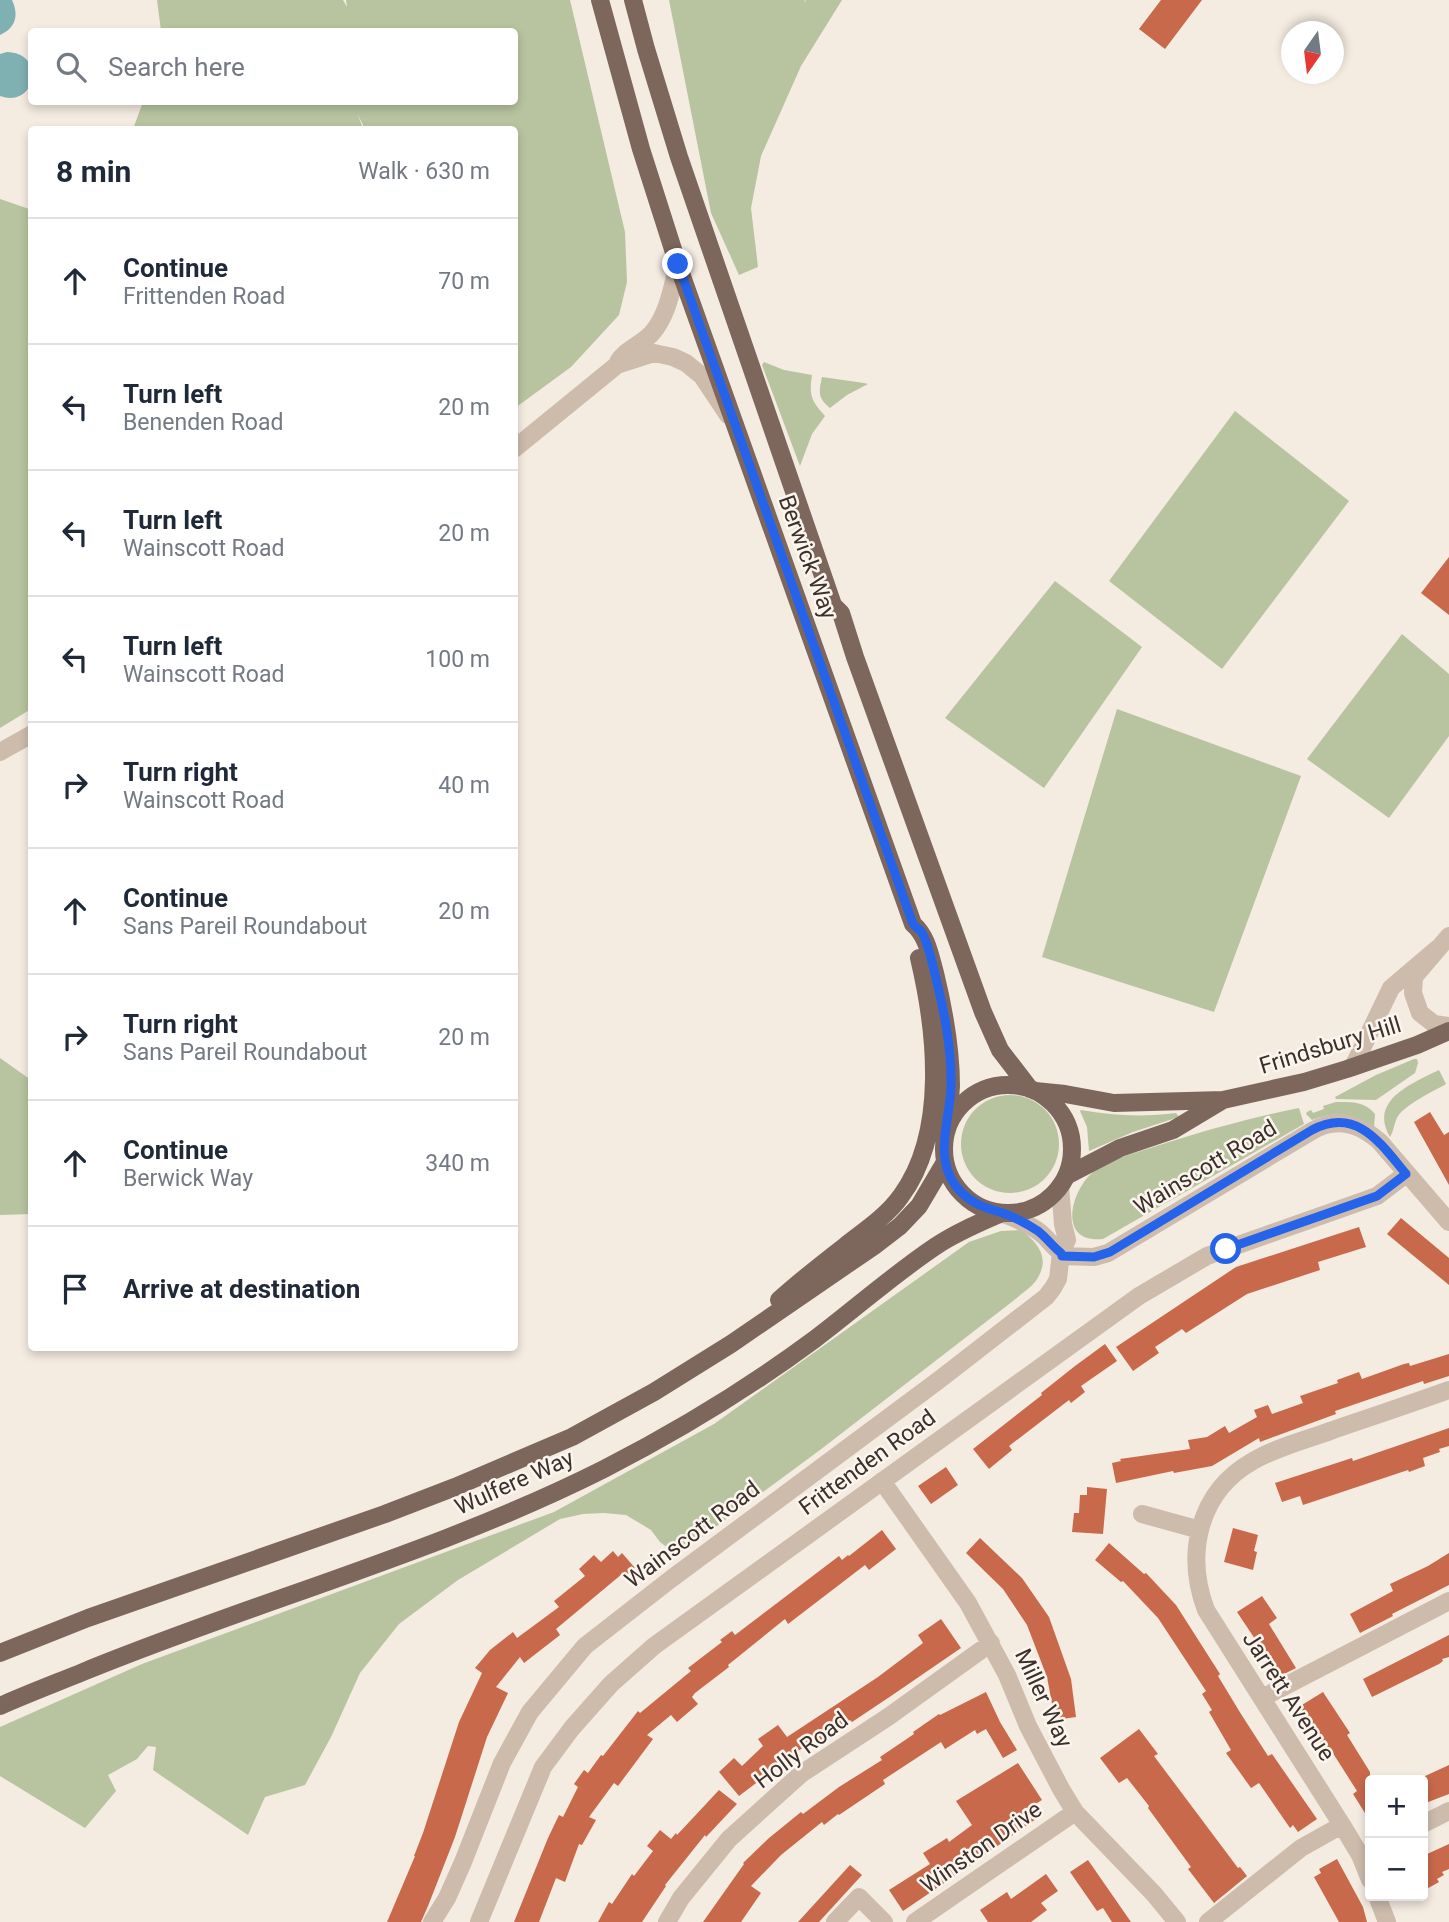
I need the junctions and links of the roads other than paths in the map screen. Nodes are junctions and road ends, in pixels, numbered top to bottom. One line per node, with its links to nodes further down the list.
1 (600, 0): 3 (main road, Berwick Way)
2 (635, 4): 13 (main road, Berwick Way)
3 (678, 264): 4 (street); 5 (main road, Berwick Way)
4 (617, 365): 5 (street); 6 (street)
5 (737, 430): 9 (main road, Berwick Way)
6 (518, 446)
7 (28, 736): 8 (street)
8 (0, 752)
9 (913, 924): 15 (main road, Berwick Way); 22 (main road)
10 (1444, 942): 11 (street); 12 (street)
11 (1449, 1029): 12 (main road, Frindsbury Hill)
12 (1353, 1067): 14 (main road, Frindsbury Hill)
13 (1032, 1090): 14 (main road, Frindsbury Hill); 15 (main road); 18 (main road)
14 (1223, 1100): 18 (main road, Frindsbury Hill)
15 (947, 1130): 16 (main road)
16 (945, 1162): 19 (main road); 22 (main road, Wulfere Way)
17 (1406, 1174): 20 (street); 21 (street, Wainscott Road); 24 (street, Frittenden Road)
18 (1063, 1181): 19 (main road); 21 (street, Wainscott Road)
19 (1002, 1213): 21 (street); 31 (main road, Wulfere Way)
20 (1449, 1222)
21 (1061, 1254): 38 (street, Wainscott Road)
22 (731, 1344): 29 (main road, Wulfere Way)
23 (1449, 1390): 26 (street, Jarrett Avenue)
24 (881, 1481): 28 (street, Miller Way); 39 (street, Frittenden Road)
25 (1142, 1514): 26 (street)
26 (1200, 1530): 30 (street, Jarrett Avenue)
27 (1449, 1601): 30 (street)
28 (990, 1643): 33 (street, Miller Way); 40 (street, Holly Road)
29 (0, 1653)
30 (1262, 1698): 35 (street, Jarrett Avenue)
31 (0, 1706)
32 (1449, 1811): 34 (street)
33 (1075, 1812): 43 (street, Winston Drive); 44 (street, Miller Way)
34 (1428, 1822)
35 (1342, 1825): 36 (street, Jarrett Avenue); 45 (street)
36 (1365, 1853)
37 (1379, 1901): 46 (street)
38 (432, 1922)
39 (479, 1922)
40 (667, 1922)
41 (835, 1922): 42 (street)
42 (884, 1922)
43 (915, 1922)
44 (1177, 1922)
45 (1208, 1922)
46 (1387, 1922)

